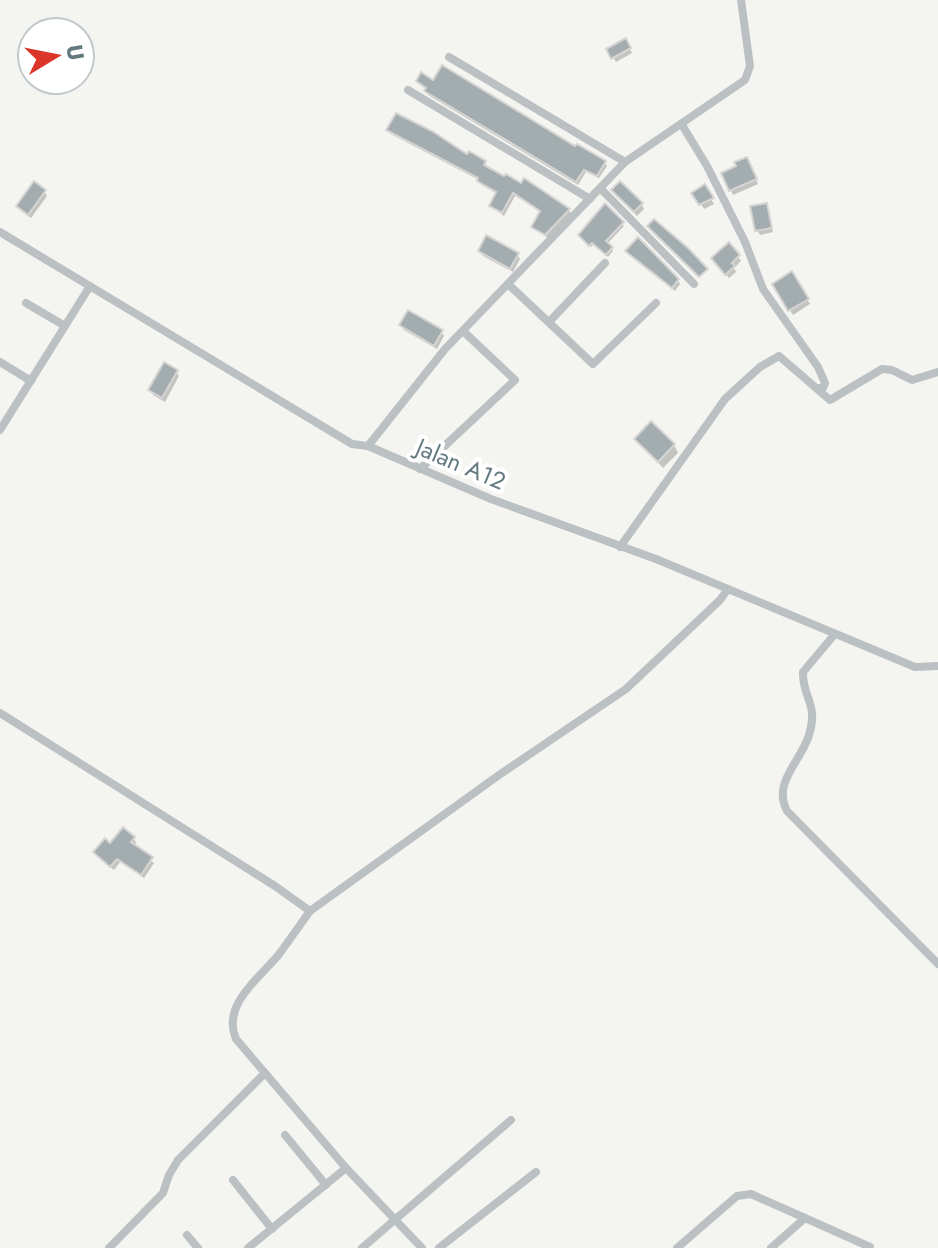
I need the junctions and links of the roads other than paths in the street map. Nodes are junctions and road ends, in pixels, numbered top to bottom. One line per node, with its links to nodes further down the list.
1 (741, 0): 4 (street)
2 (449, 57): 5 (street)
3 (408, 90): 7 (street)
4 (682, 125): 5 (street); 21 (street)
5 (625, 162): 6 (street)
6 (601, 189): 7 (street); 11 (street)
7 (590, 199): 10 (street)
8 (0, 232): 12 (street, Jalan A12)
9 (605, 263): 15 (street)
10 (508, 284): 15 (street); 17 (street)
11 (694, 284)
12 (90, 286): 16 (street); 23 (street, Jalan A12)
13 (26, 303): 16 (street)
14 (656, 303): 15 (street)
15 (549, 322)
16 (65, 326): 20 (street)
17 (463, 331): 23 (street); 24 (street)
18 (0, 362): 20 (street)
19 (938, 372): 21 (street)
20 (31, 381): 22 (street)
21 (819, 388): 25 (street)
22 (0, 430)
23 (368, 446): 24 (street, Jalan A12)
24 (420, 469): 25 (street, Jalan A12)
25 (620, 547): 26 (street, Jalan A12)
26 (728, 589): 27 (street, Jalan A12); 30 (street)
27 (834, 635): 28 (street, Jalan A12); 31 (street)
28 (938, 666)
29 (0, 713): 30 (street)
30 (310, 911): 32 (street)
31 (938, 964)
32 (265, 1073): 35 (street); 43 (street)
33 (511, 1120): 40 (street)
34 (285, 1135): 38 (street)
35 (346, 1168): 38 (street); 40 (street)
36 (536, 1172): 48 (street)
37 (233, 1180): 41 (street)
38 (326, 1185): 41 (street)
39 (805, 1218): 49 (street); 50 (street); 51 (street)
40 (396, 1220): 46 (street); 47 (street)
41 (272, 1229): 45 (street)
42 (187, 1235): 44 (street)
43 (109, 1248)
44 (198, 1248)
45 (248, 1248)
46 (362, 1248)
47 (422, 1248)
48 (439, 1248)
49 (677, 1248)
50 (771, 1248)
51 (870, 1248)

